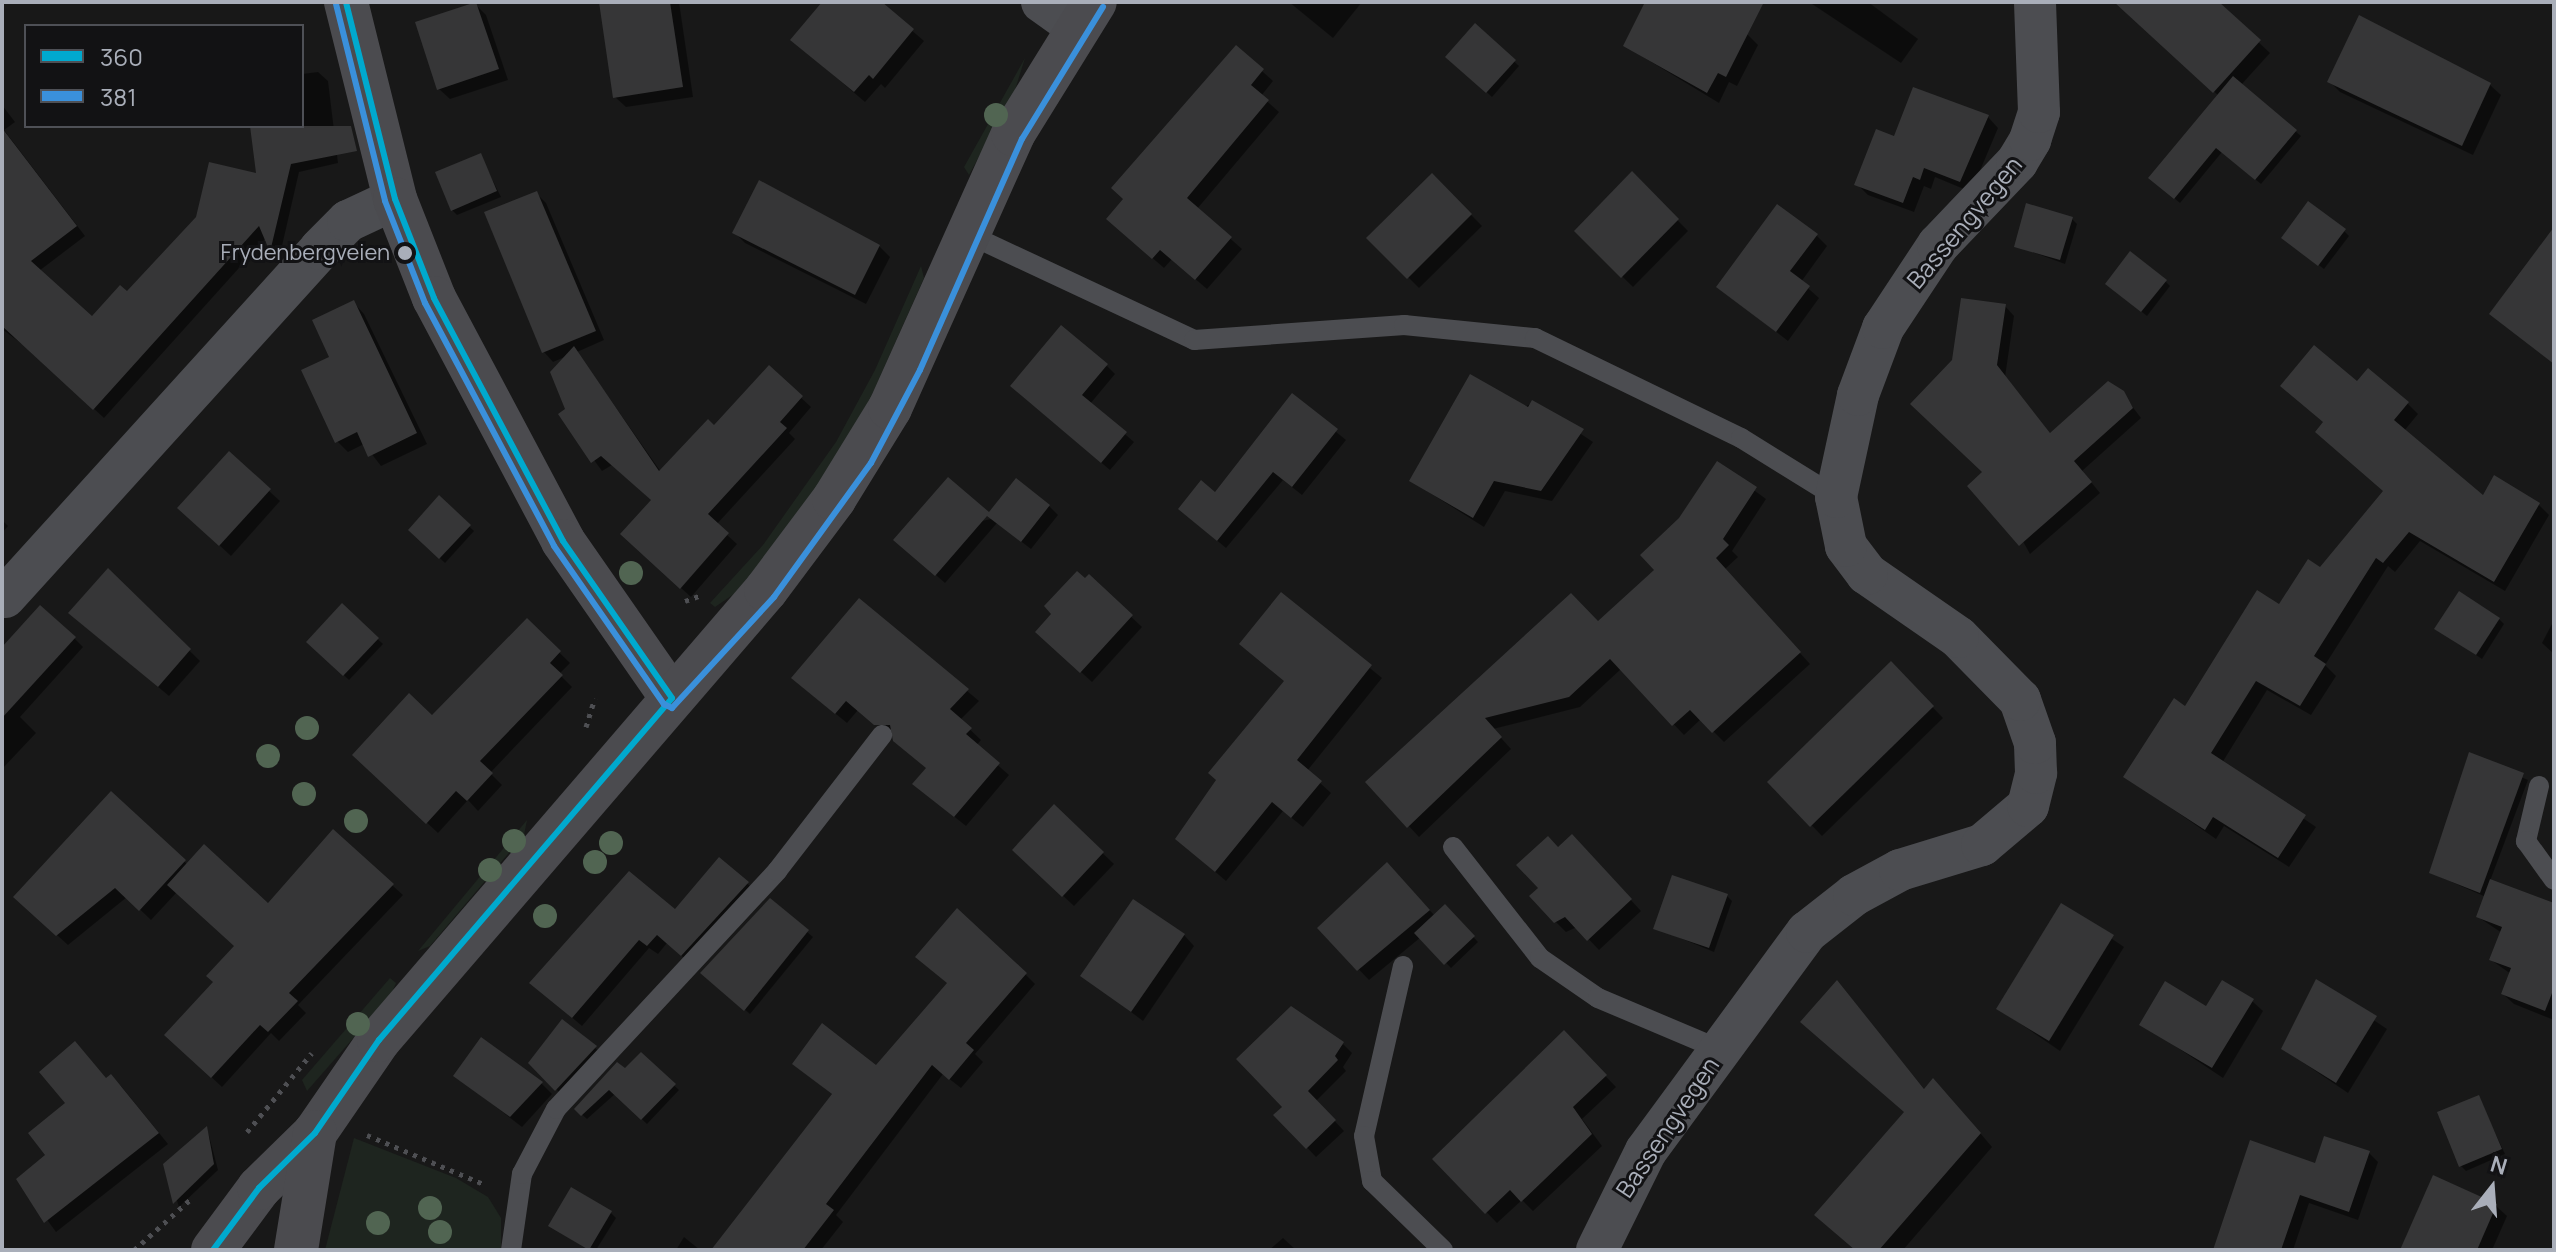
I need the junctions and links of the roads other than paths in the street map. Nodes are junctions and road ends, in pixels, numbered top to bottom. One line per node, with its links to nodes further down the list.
1 (346, 2): 5 (main road)
2 (1042, 2): 4 (street)
3 (2035, 2): 7 (street, Bassengvegen)
4 (1086, 15): 6 (main road)
5 (395, 199): 8 (street); 9 (main road)
6 (968, 234): 7 (lane); 9 (main road)
7 (1836, 497): 15 (street, Bassengvegen)
8 (5, 597)
9 (672, 698): 16 (main road)
10 (882, 735): 19 (lane)
11 (2539, 786): 13 (lane)
12 (1453, 847): 15 (lane, Bassengvegen)
13 (2554, 880)
14 (1403, 966): 20 (lane)
15 (1719, 1049): 21 (street, Bassengvegen)
16 (315, 1133): 17 (main road); 18 (main road)
17 (213, 1250)
18 (296, 1250)
19 (511, 1250)
20 (1443, 1250)
21 (1597, 1250)

